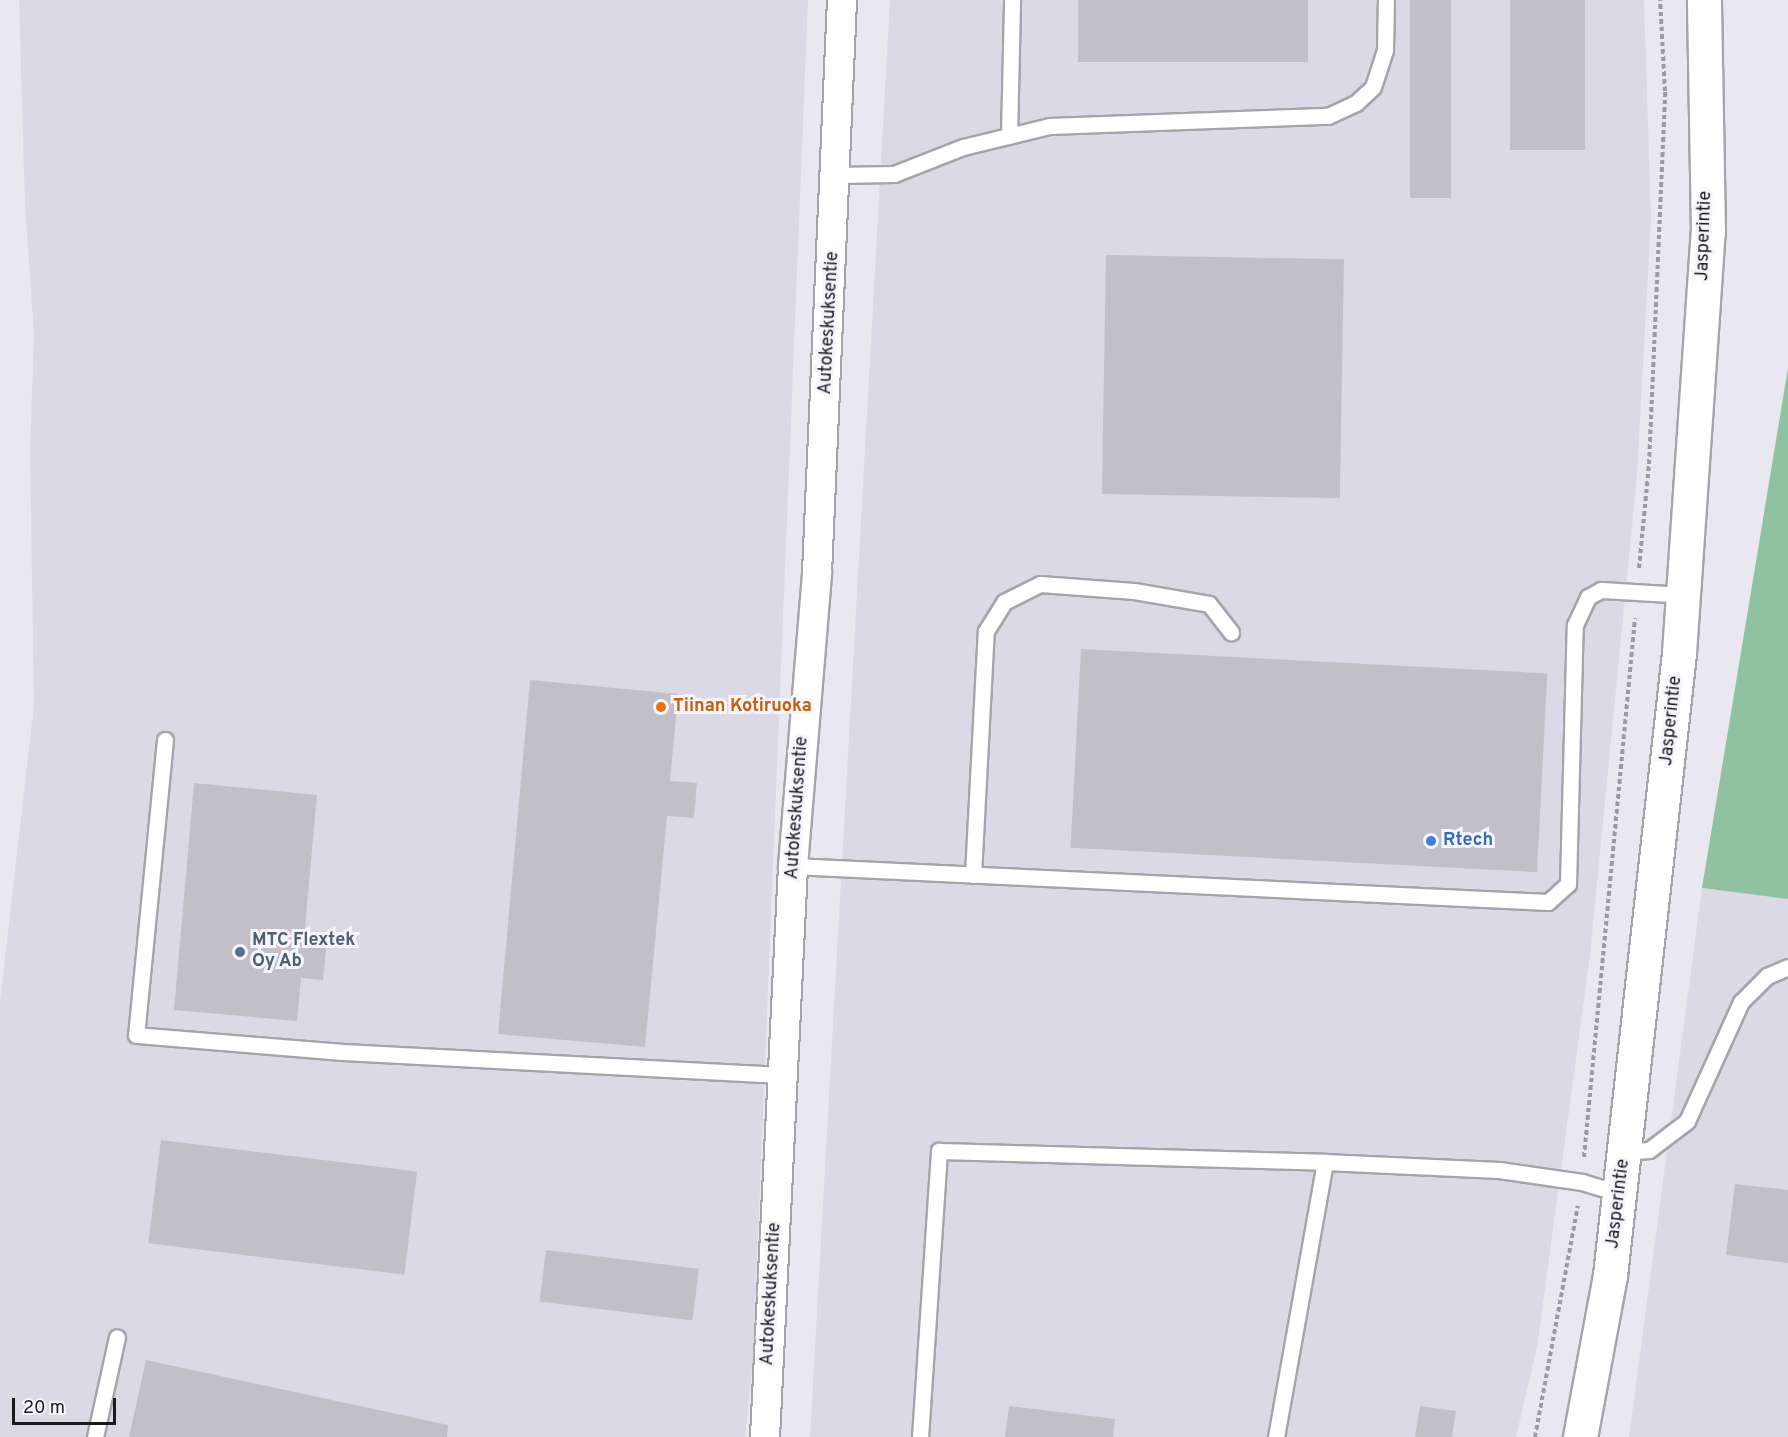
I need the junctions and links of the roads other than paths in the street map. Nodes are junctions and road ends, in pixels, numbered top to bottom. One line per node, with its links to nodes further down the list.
1 (842, 0): 6 (street, Autokeskuksentie)
2 (1012, 0): 5 (lane)
3 (1386, 0): 5 (lane)
4 (1704, 0): 7 (main road, Jasperintie)
5 (1009, 136): 6 (lane)
6 (838, 175): 10 (street, Autokeskuksentie)
7 (1684, 595): 11 (lane); 14 (main road, Jasperintie)
8 (1231, 632): 11 (lane)
9 (165, 740): 13 (lane)
10 (793, 866): 11 (lane); 13 (street, Autokeskuksentie)
11 (973, 875)
12 (1788, 967): 14 (lane)
13 (783, 1075): 19 (street, Autokeskuksentie)
14 (1625, 1152): 16 (main road, Jasperintie)
15 (1325, 1162): 16 (lane); 20 (lane); 21 (lane)
16 (1618, 1193): 22 (main road, Jasperintie)
17 (117, 1337): 18 (lane)
18 (95, 1437)
19 (765, 1437)
20 (920, 1437)
21 (1276, 1437)
22 (1580, 1437)

